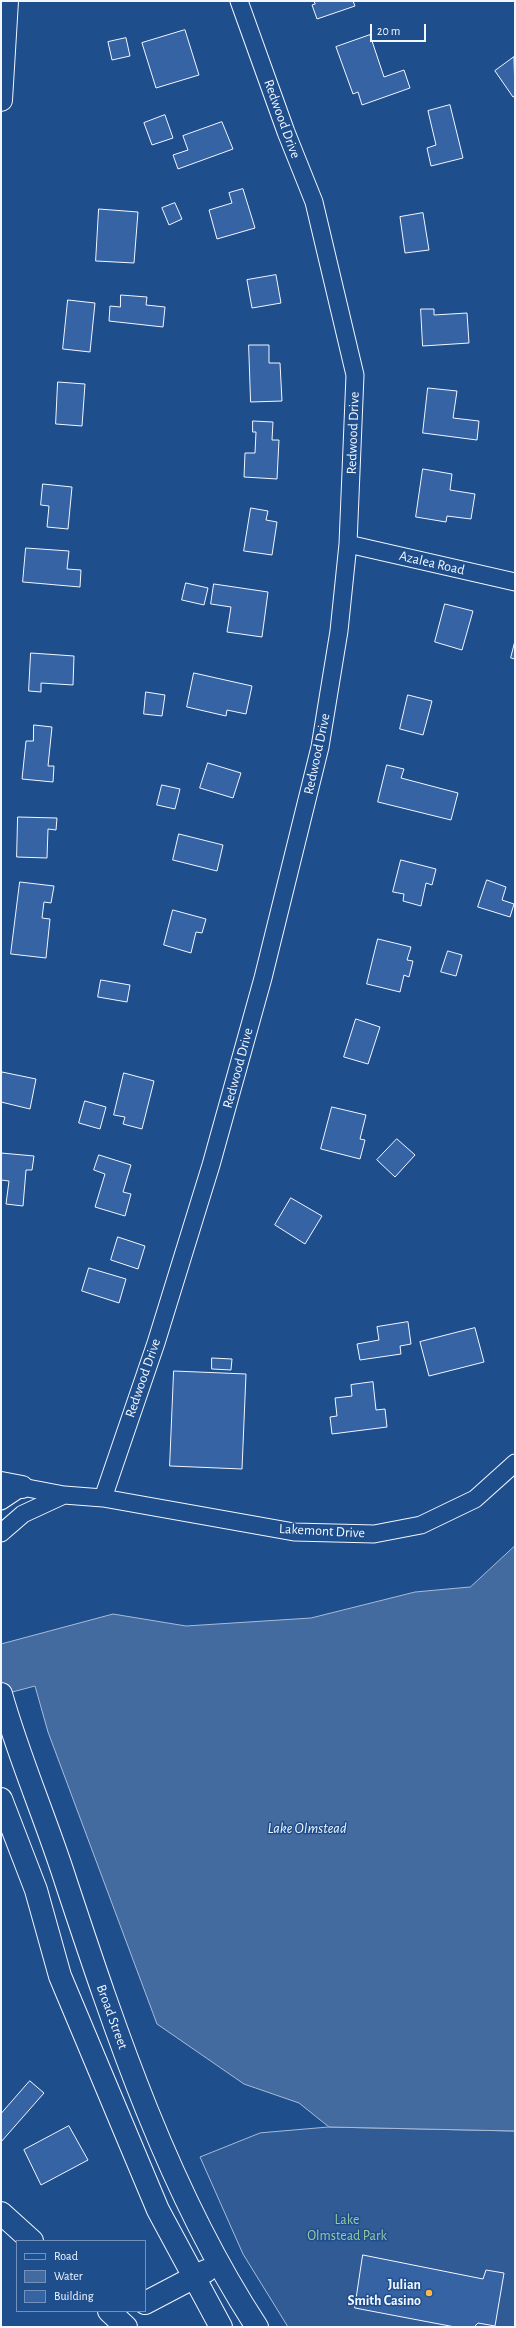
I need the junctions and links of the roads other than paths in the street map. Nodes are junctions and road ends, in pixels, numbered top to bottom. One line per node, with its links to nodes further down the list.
1 (7, 1): 3 (main road)
2 (239, 1): 4 (street, Redwood Drive)
3 (1, 100)
4 (348, 544): 5 (street, Azalea Road); 10 (street, Redwood Drive)
5 (515, 582)
6 (515, 1463): 10 (street, Lakemont Drive)
7 (1, 1483): 8 (main road)
8 (22, 1487): 9 (street, Lakemont Drive); 11 (street)
9 (64, 1495): 10 (street, Lakemont Drive); 12 (street, Lakemont Drive)
10 (103, 1498)
11 (1, 1501)
12 (1, 1533)
13 (1, 1694): 17 (main road, Broad Street)
14 (1, 1799): 18 (main road)
15 (1, 2213): 16 (main road)
16 (31, 2240)
17 (219, 2263): 18 (main road); 23 (main road, Broad Street)
18 (193, 2278): 19 (main road); 22 (main road)
19 (146, 2302)
20 (109, 2312): 21 (main road)
21 (126, 2327)
22 (221, 2327)
23 (257, 2327)

